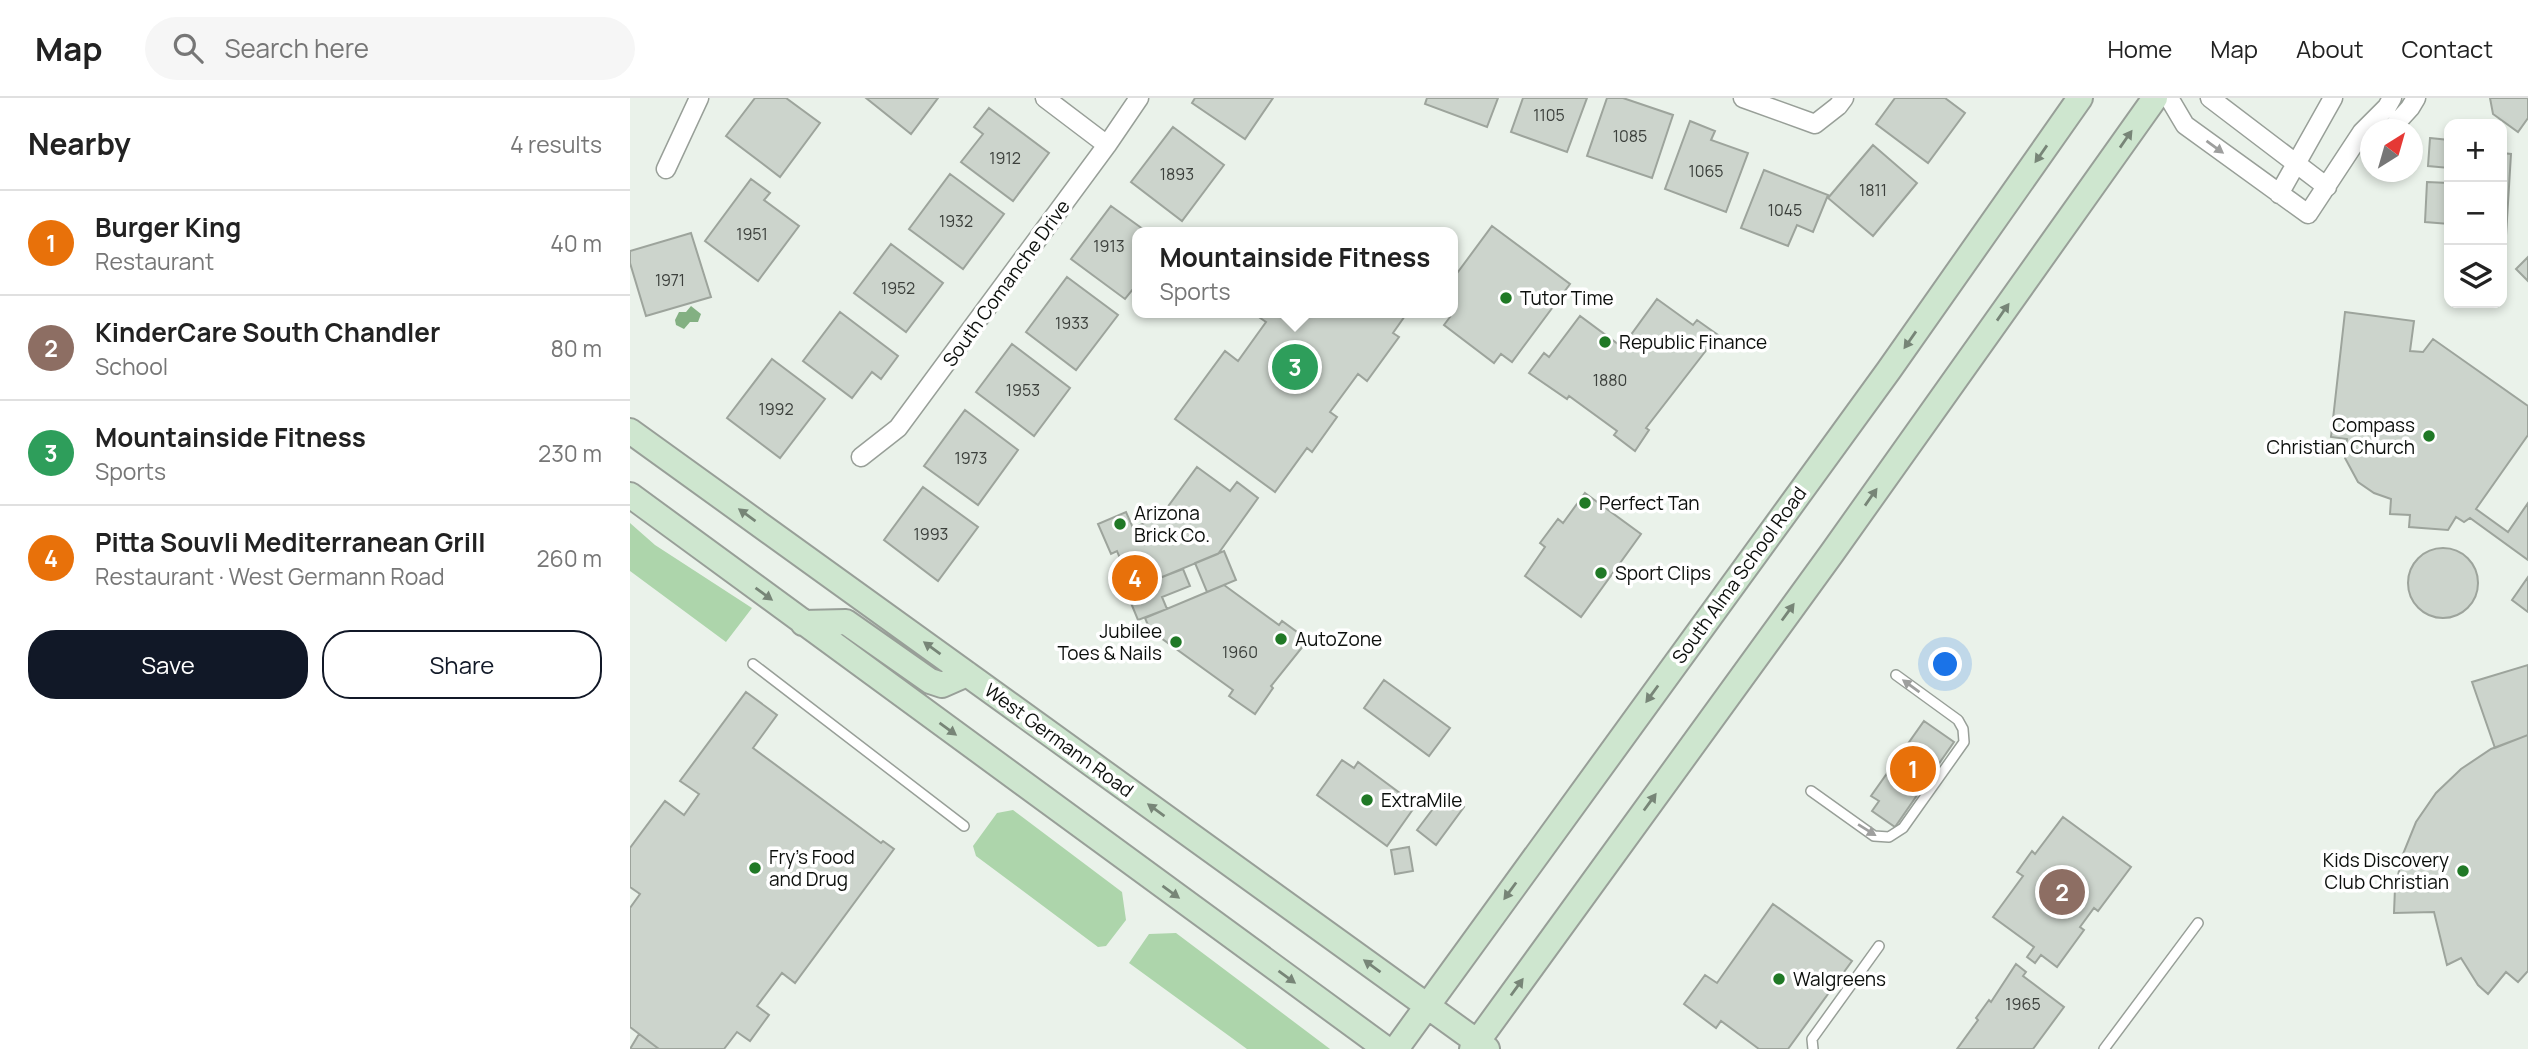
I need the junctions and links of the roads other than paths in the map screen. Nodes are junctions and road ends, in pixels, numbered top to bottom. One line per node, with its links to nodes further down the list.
1 (699, 98): 18 (street)
2 (1045, 98): 14 (street)
3 (1139, 98): 14 (street, South Comanche Drive)
4 (1743, 98): 5 (street)
5 (1844, 98)
6 (2080, 98): 32 (main road, South Alma School Road, one-way to 32)
7 (2155, 98): 33 (main road, one-way to 7)
8 (2169, 98): 20 (street, one-way to 20)
9 (2210, 98): 17 (street)
10 (2333, 98): 17 (street)
11 (2392, 98): 16 (street)
12 (2416, 98): 13 (street)
13 (2399, 119)
14 (1107, 145): 22 (street, South Comanche Drive)
15 (2360, 151): 16 (street)
16 (2349, 155): 19 (street)
17 (2297, 166): 19 (street); 20 (street)
18 (666, 169)
19 (2327, 187): 20 (street)
20 (2279, 194)
21 (630, 431): 26 (main road, West Germann Road, one-way to 21)
22 (862, 457)
23 (630, 495): 24 (main road, one-way to 24)
24 (803, 623): 26 (main road); 34 (main road, one-way to 34)
25 (753, 664): 29 (lane)
26 (967, 674): 32 (main road, West Germann Road, one-way to 26)
27 (1896, 675): 28 (lane, one-way to 27)
28 (1811, 791)
29 (964, 826)
30 (2198, 923): 37 (lane)
31 (1879, 946): 36 (lane)
32 (1427, 1006): 33 (main road, West Germann Road); 35 (main road, South Alma School Road)
33 (1479, 1047)
34 (1386, 1049)
35 (1396, 1049)
36 (1813, 1049)
37 (2104, 1049)

